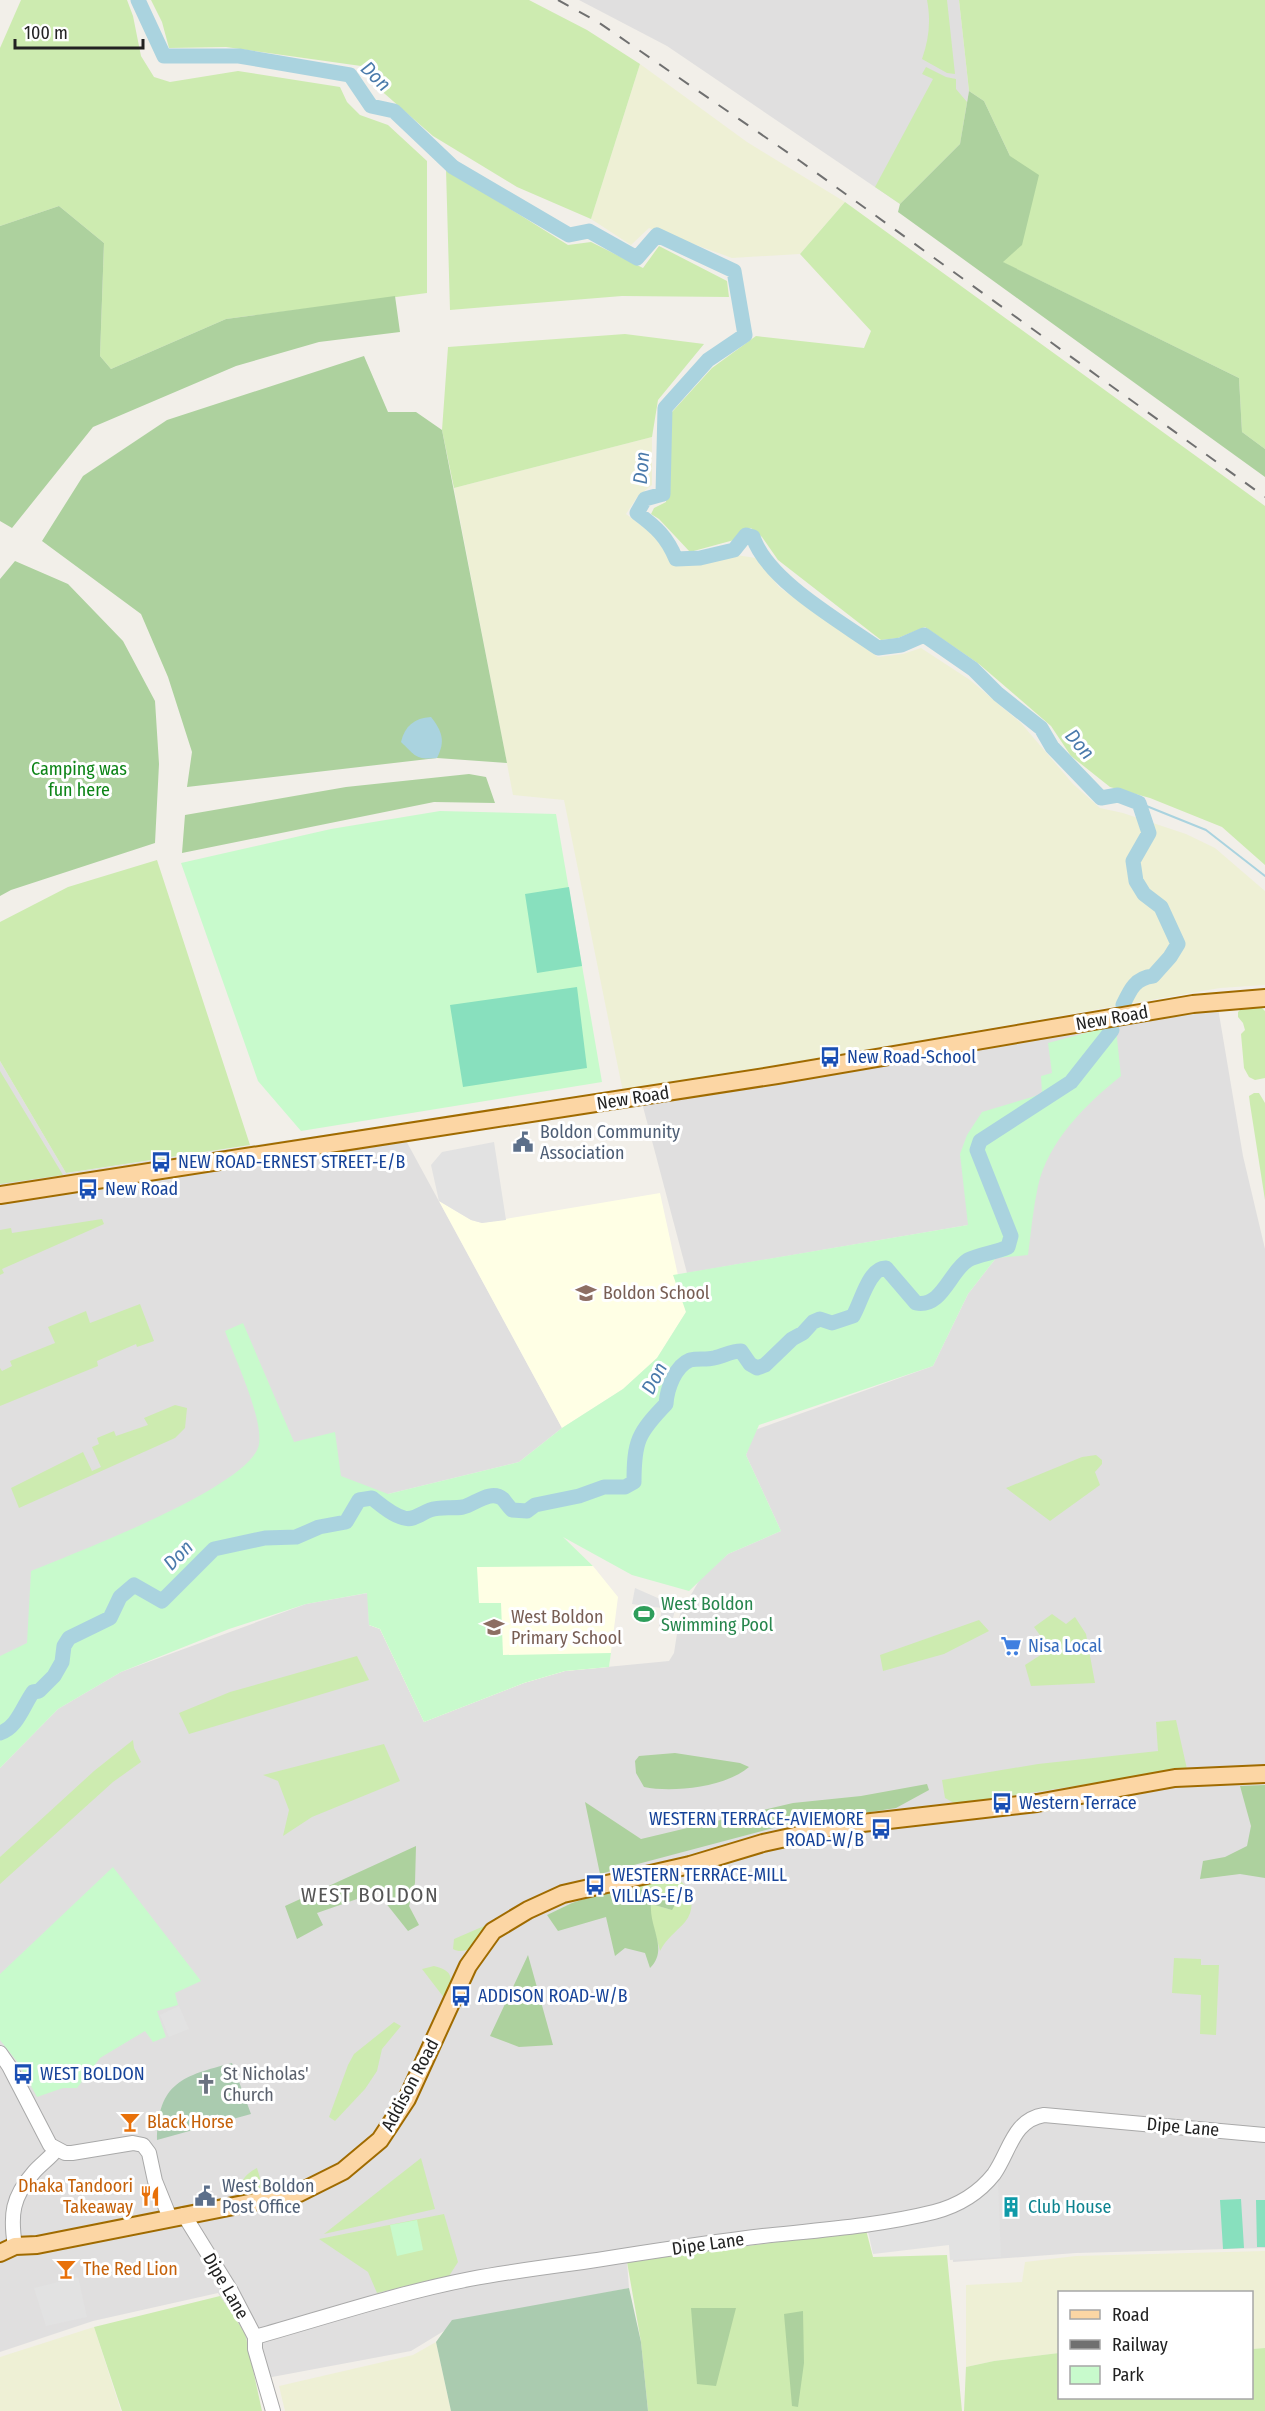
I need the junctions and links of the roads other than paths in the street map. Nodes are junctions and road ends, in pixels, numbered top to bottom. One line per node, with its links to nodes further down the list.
1 (1265, 998): 2 (main road, New Road)
2 (0, 1195)
3 (1265, 1774): 7 (main road, Addison Road)
4 (0, 2053): 6 (street)
5 (1265, 2134): 9 (street, Dipe Lane)
6 (57, 2149): 7 (street, Dipe Lane); 8 (street)
7 (177, 2217): 8 (main road, Addison Road); 9 (street, Dipe Lane)
8 (8, 2249)
9 (255, 2337): 10 (street)
10 (273, 2411)

